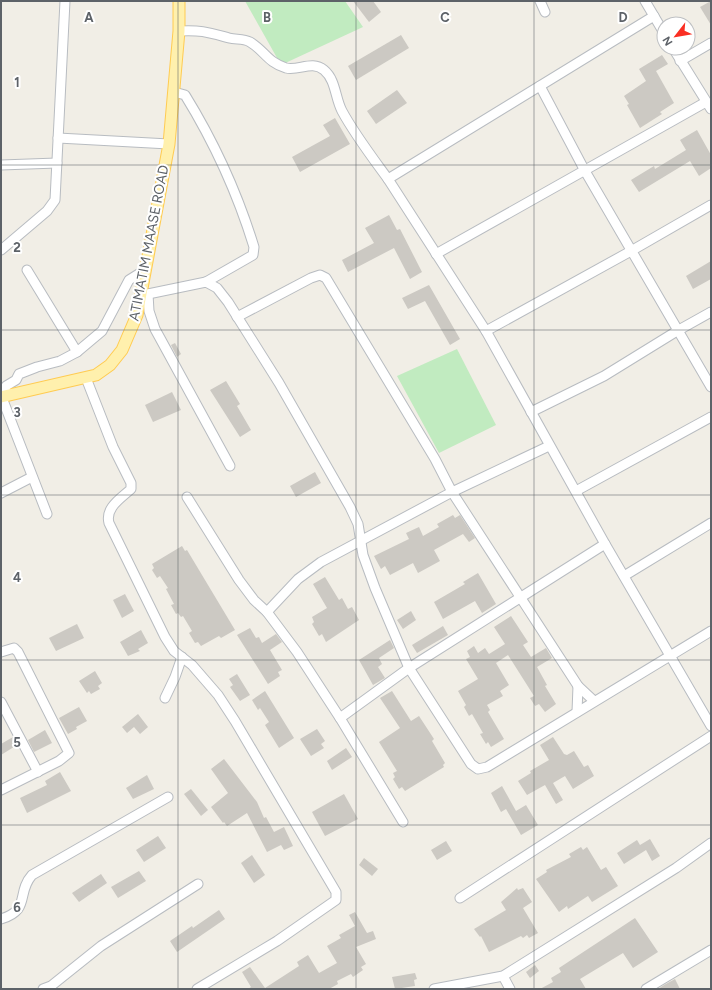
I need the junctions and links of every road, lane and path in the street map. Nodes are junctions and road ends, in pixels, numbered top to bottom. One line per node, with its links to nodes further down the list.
1 (65, 1): 15 (street)
2 (179, 1): 8 (main road, ATIMATIM MAASE ROAD)
3 (540, 1): 5 (street)
4 (645, 1): 6 (street)
5 (546, 12)
6 (654, 16): 7 (street); 12 (street)
7 (656, 19)
8 (179, 31): 13 (main road, ATIMATIM MAASE ROAD); 20 (street)
9 (711, 43): 11 (street)
10 (677, 56): 11 (street)
11 (680, 61): 14 (street)
12 (540, 86): 19 (street); 20 (street)
13 (174, 92): 16 (main road, ATIMATIM MAASE ROAD); 27 (street)
14 (708, 106): 19 (street)
15 (58, 138): 16 (street); 17 (street)
16 (169, 144): 26 (main road, ATIMATIM MAASE ROAD)
17 (56, 163): 18 (street); 22 (street)
18 (1, 165)
19 (585, 171): 23 (street); 24 (street)
20 (388, 179): 24 (street)
21 (711, 205): 23 (street)
22 (1, 250)
23 (631, 251): 31 (street); 32 (street)
24 (436, 254): 31 (street)
25 (28, 270): 33 (street)
26 (145, 270): 28 (main road, ATIMATIM MAASE ROAD); 33 (street)
27 (206, 282): 28 (street); 30 (street)
28 (144, 296): 34 (main road, ATIMATIM MAASE ROAD); 40 (street)
29 (711, 312): 32 (street)
30 (237, 317): 43 (street); 48 (street)
31 (486, 331): 37 (street)
32 (677, 331): 35 (street); 37 (street)
33 (77, 352): 36 (street)
34 (86, 378): 36 (main road, ATIMATIM MAASE ROAD); 56 (street)
35 (711, 387)
36 (2, 397): 41 (street)
37 (531, 412): 39 (street)
38 (711, 417): 42 (street)
39 (549, 446): 42 (street); 43 (street)
40 (230, 466)
41 (32, 477): 44 (street); 46 (street)
42 (576, 491): 49 (street)
43 (452, 492): 48 (street); 51 (street)
44 (1, 493)
45 (187, 497): 52 (street)
46 (46, 514)
47 (711, 523): 50 (street)
48 (359, 541): 52 (street); 57 (street)
49 (605, 544): 50 (street); 51 (street)
50 (624, 576): 55 (street)
51 (519, 597): 57 (street); 58 (street)
52 (267, 612): 63 (street)
53 (711, 631): 55 (street)
54 (1, 652): 66 (street)
55 (671, 655): 60 (street); 64 (street)
56 (182, 657): 59 (street); 77 (street)
57 (409, 668): 62 (street); 63 (street)
58 (578, 686): 60 (street); 62 (street)
59 (165, 698)
60 (594, 701): 62 (street)
61 (1, 702): 66 (street)
62 (577, 712)
63 (340, 718): 69 (street)
64 (711, 726)
65 (711, 736): 72 (street)
66 (38, 772): 67 (street)
67 (1, 790)
68 (168, 797): 73 (street)
69 (403, 822)
70 (711, 843): 75 (street)
71 (198, 884): 76 (street)
72 (460, 898)
73 (1, 919)
74 (711, 950): 80 (street)
75 (503, 976): 78 (street); 79 (street)
76 (43, 989)
77 (197, 989)
78 (434, 989)
79 (510, 989)
80 (646, 989)

